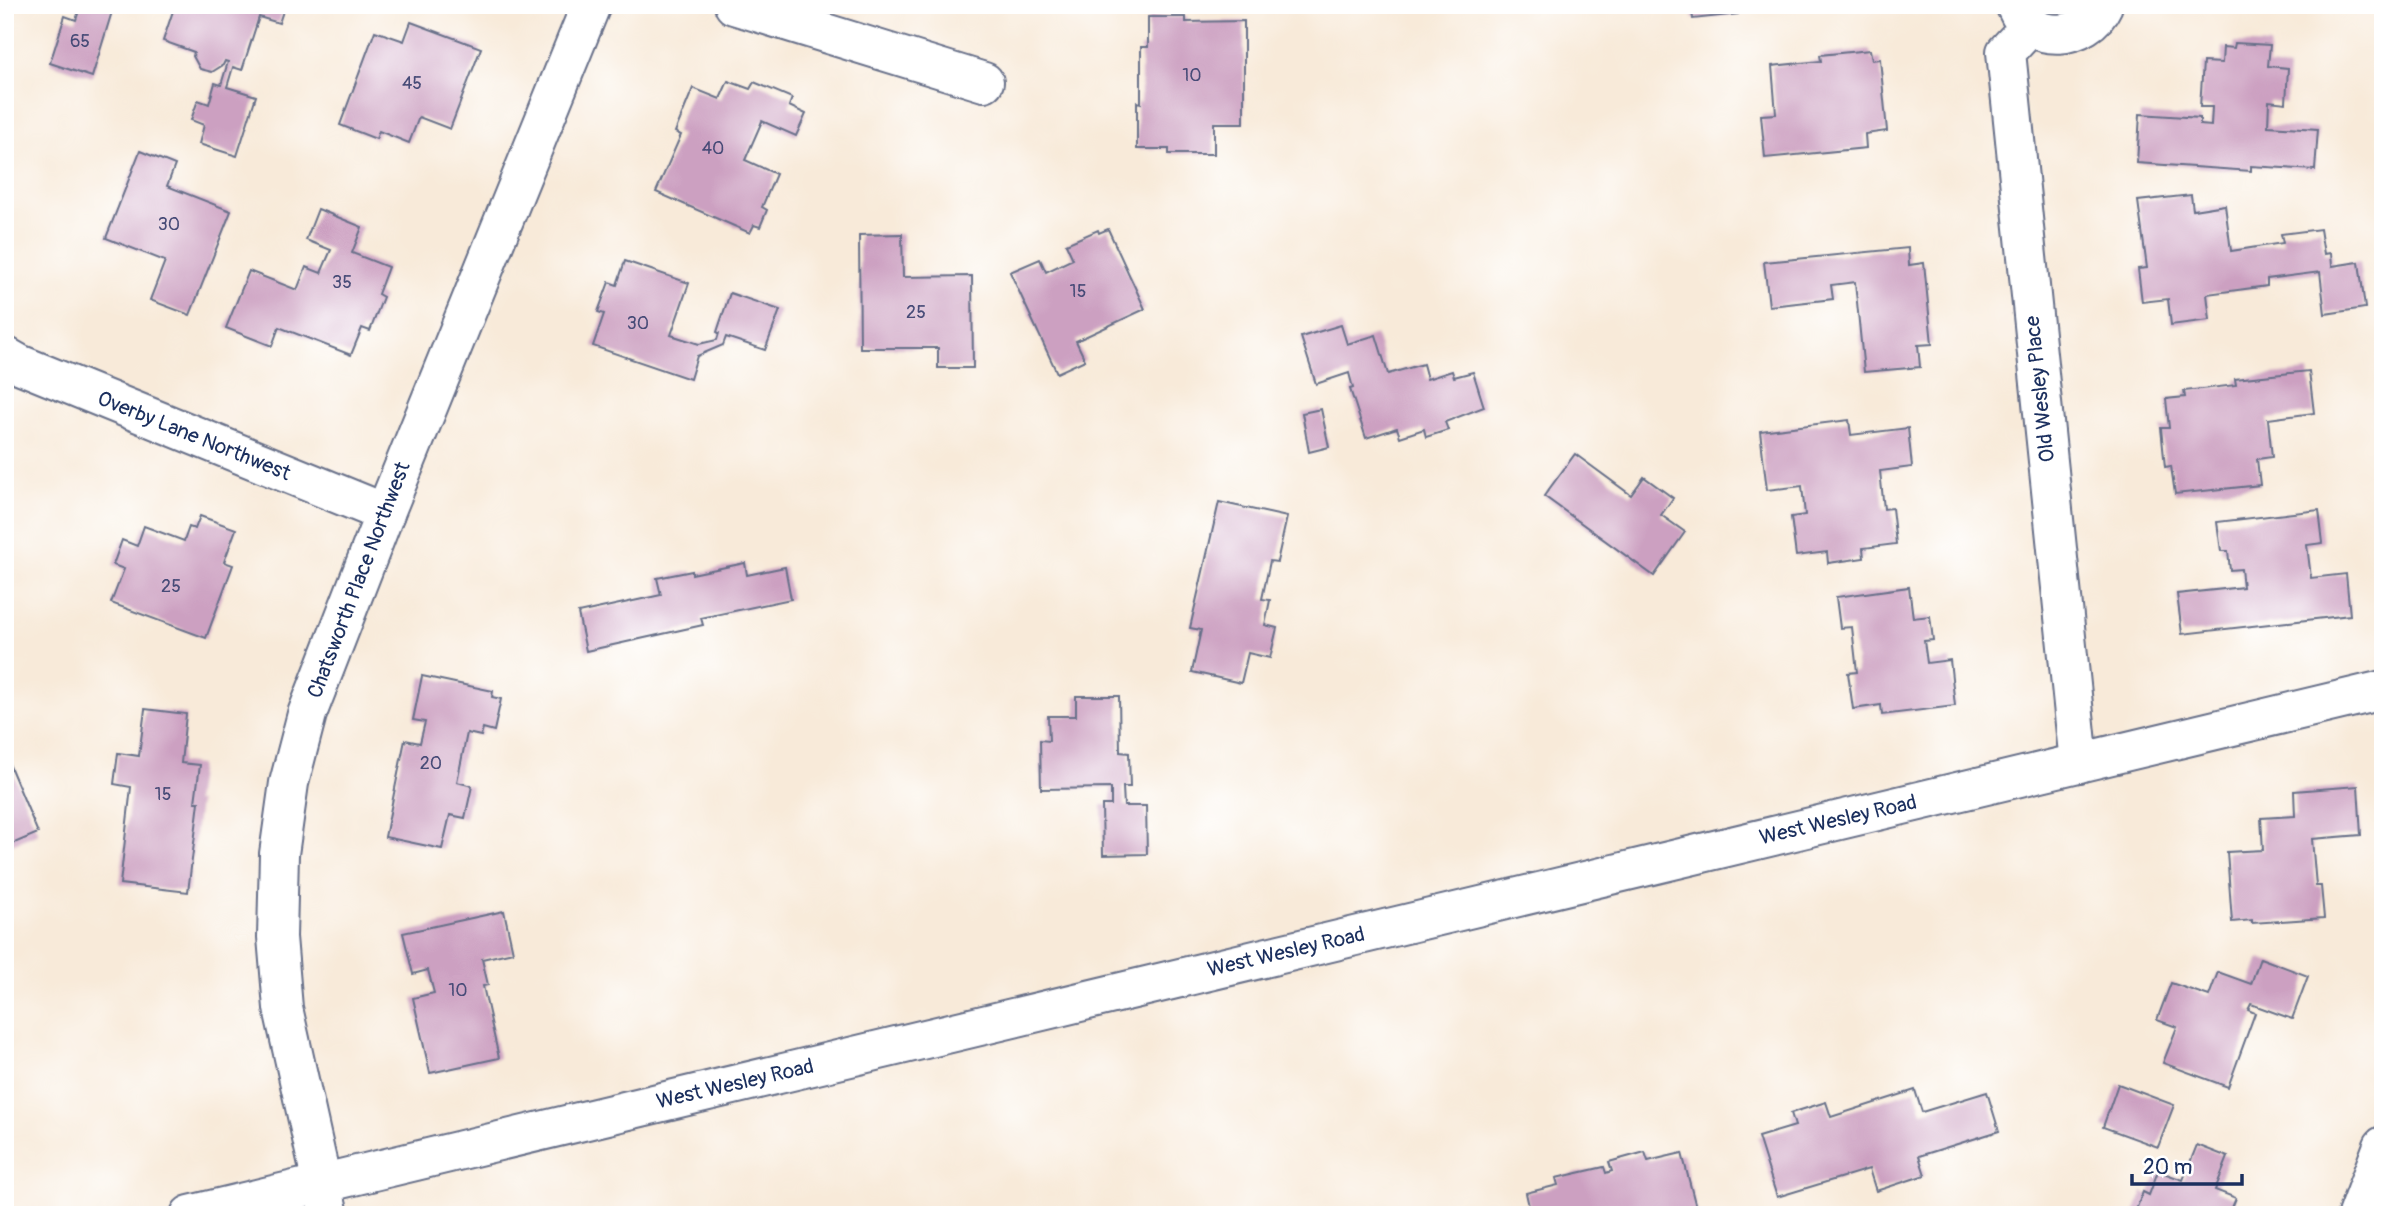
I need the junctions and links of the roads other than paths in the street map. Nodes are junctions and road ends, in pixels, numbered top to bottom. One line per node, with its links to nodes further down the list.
1 (591, 5): 7 (street, Chatsworth Place Northwest)
2 (734, 5): 5 (street)
3 (2103, 5): 4 (street, Old Wesley Place)
4 (2023, 15): 9 (street, Old Wesley Place)
5 (984, 82)
6 (5, 356): 7 (street, Overby Lane Northwest)
7 (385, 513): 11 (street, Chatsworth Place Northwest)
8 (2383, 690): 9 (street, West Wesley Road)
9 (2079, 763): 11 (street, West Wesley Road)
10 (2383, 1146): 13 (street)
11 (326, 1199): 12 (street, West Wesley Road)
12 (190, 1215)
13 (2357, 1215)

